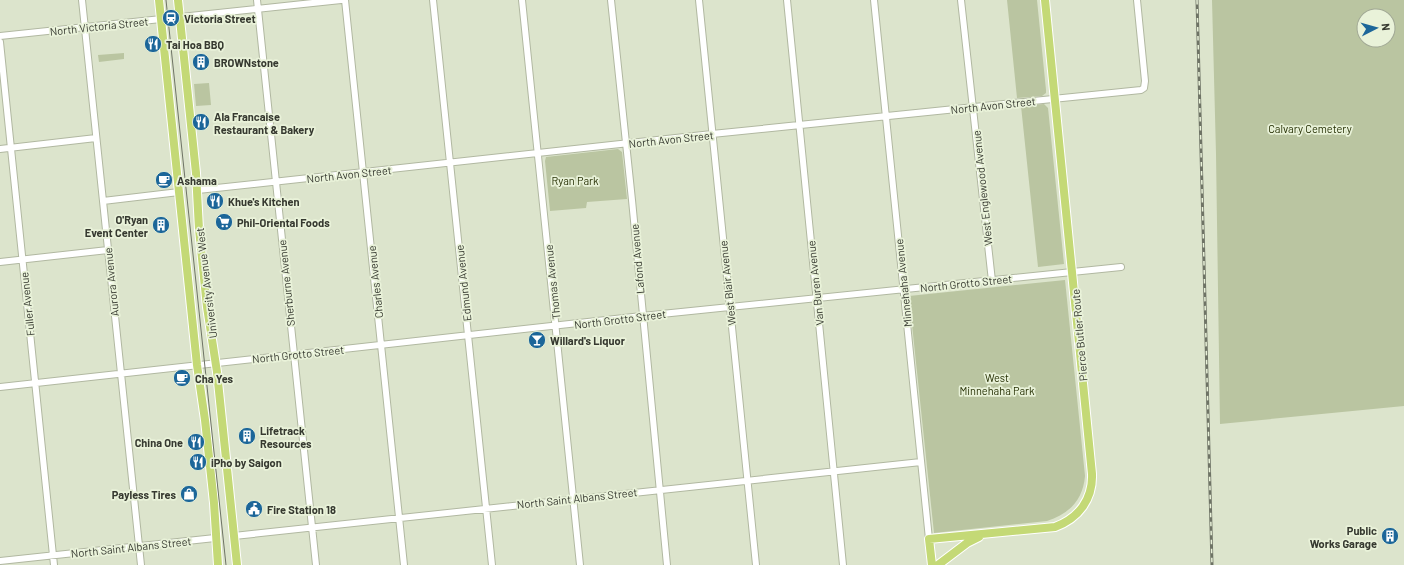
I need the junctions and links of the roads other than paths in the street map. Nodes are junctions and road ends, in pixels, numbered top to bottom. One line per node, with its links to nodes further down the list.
1 (82, 0): 19 (street, Aurora Avenue)
2 (159, 0): 18 (main road, University Avenue West)
3 (178, 0): 17 (main road, University Avenue West)
4 (257, 0): 16 (street, Sherburne Avenue)
5 (341, 0): 16 (street, North Victoria Street)
6 (345, 0): 33 (street, Charles Avenue)
7 (433, 0): 32 (street, Edmund Avenue)
8 (522, 0): 31 (street, Thomas Avenue)
9 (611, 0): 28 (street, Lafond Avenue)
10 (699, 0): 26 (street, West Blair Avenue)
11 (787, 0): 25 (street, Van Buren Avenue)
12 (874, 0): 24 (street, Minnehaha Avenue)
13 (961, 0): 23 (street, West Englewood Avenue)
14 (1045, 0): 22 (main road, Pierce Butler Route)
15 (1137, 0): 22 (street, North Avon Street)
16 (258, 9): 17 (street, North Victoria Street); 34 (street, Sherburne Avenue)
17 (180, 17): 18 (street, North Victoria Street); 35 (main road, University Avenue West)
18 (160, 19): 19 (street, North Victoria Street); 36 (main road, University Avenue West)
19 (84, 27): 20 (street, North Victoria Street); 27 (street, Aurora Avenue)
20 (0, 36)
21 (0, 42): 30 (street, Fuller Avenue)
22 (1055, 99): 23 (street, North Avon Street); 42 (main road, Pierce Butler Route)
23 (973, 107): 24 (street, North Avon Street); 43 (street, West Englewood Avenue)
24 (886, 116): 25 (street, North Avon Street); 44 (street, Minnehaha Avenue)
25 (799, 126): 26 (street, North Avon Street); 45 (street, Van Buren Avenue)
26 (712, 134): 28 (street, North Avon Street); 46 (street, West Blair Avenue)
27 (96, 138): 30 (street); 37 (street, Aurora Avenue)
28 (625, 144): 31 (street, North Avon Street); 47 (street, Lafond Avenue)
29 (0, 148): 30 (street)
30 (11, 148): 39 (street, Fuller Avenue)
31 (538, 154): 32 (street, North Avon Street); 48 (street, Thomas Avenue)
32 (450, 163): 33 (street, North Avon Street); 49 (street, Edmund Avenue)
33 (363, 172): 34 (street, North Avon Street); 50 (street, Charles Avenue)
34 (276, 182): 35 (street, North Avon Street); 51 (street, Sherburne Avenue)
35 (198, 190): 52 (main road, University Avenue West)
36 (179, 192): 37 (street); 53 (main road, University Avenue West)
37 (103, 201): 38 (street, Aurora Avenue)
38 (108, 250): 39 (street); 54 (street, Aurora Avenue)
39 (22, 259): 40 (street); 55 (street, Fuller Avenue)
40 (0, 262)
41 (1121, 267): 42 (street, North Grotto Street)
42 (1073, 272): 43 (street, North Grotto Street); 65 (main road, Pierce Butler Route)
43 (992, 281): 44 (street, North Grotto Street)
44 (903, 290): 45 (street, North Grotto Street); 57 (street, Minnehaha Avenue)
45 (816, 298): 46 (street, North Grotto Street); 58 (street, Van Buren Avenue)
46 (729, 308): 47 (street, North Grotto Street); 59 (street, West Blair Avenue)
47 (642, 316): 48 (street, North Grotto Street); 60 (street, Lafond Avenue)
48 (556, 327): 49 (street, North Grotto Street); 61 (street, Thomas Avenue)
49 (468, 336): 50 (street, North Grotto Street); 62 (street, Edmund Avenue)
50 (382, 345): 51 (street, North Grotto Street); 63 (street, Charles Avenue)
51 (294, 354): 52 (street, North Grotto Street); 64 (street, Sherburne Avenue)
52 (216, 363): 53 (street, North Grotto Street); 66 (main road, University Avenue West)
53 (197, 365): 54 (street, North Grotto Street); 67 (main road, University Avenue West)
54 (121, 373): 55 (street, North Grotto Street); 69 (street, Aurora Avenue)
55 (35, 383): 56 (street, North Grotto Street); 70 (street, Fuller Avenue)
56 (0, 387)
57 (921, 462): 58 (street, North Saint Albans Street); 68 (street, Minnehaha Avenue)
58 (833, 471): 59 (street, North Saint Albans Street); 82 (street, Van Buren Avenue)
59 (747, 480): 60 (street, North Saint Albans Street); 81 (street, West Blair Avenue)
60 (660, 489): 61 (street, North Saint Albans Street); 80 (street, Lafond Avenue)
61 (574, 499): 62 (street, North Saint Albans Street); 79 (street, Thomas Avenue)
62 (486, 508): 63 (street, North Saint Albans Street); 78 (street, Edmund Avenue)
63 (399, 518): 64 (street, North Saint Albans Street); 77 (street, Charles Avenue)
64 (312, 527): 66 (street, North Saint Albans Street); 76 (street, Sherburne Avenue)
65 (984, 535): 68 (main road, Pierce Butler Route); 84 (main road)
66 (234, 536): 75 (main road, University Avenue West)
67 (215, 538): 69 (street, North Saint Albans Street); 74 (main road, University Avenue West)
68 (929, 540): 83 (main road, Minnehaha Avenue)
69 (139, 546): 70 (street, North Saint Albans Street); 73 (street, Aurora Avenue)
70 (53, 555): 71 (street, North Saint Albans Street); 72 (street, Fuller Avenue)
71 (0, 561)
72 (54, 565)
73 (141, 565)
74 (218, 565)
75 (237, 565)
76 (316, 565)
77 (404, 565)
78 (492, 565)
79 (580, 565)
80 (667, 565)
81 (756, 565)
82 (843, 565)
83 (932, 565)
84 (938, 565)

